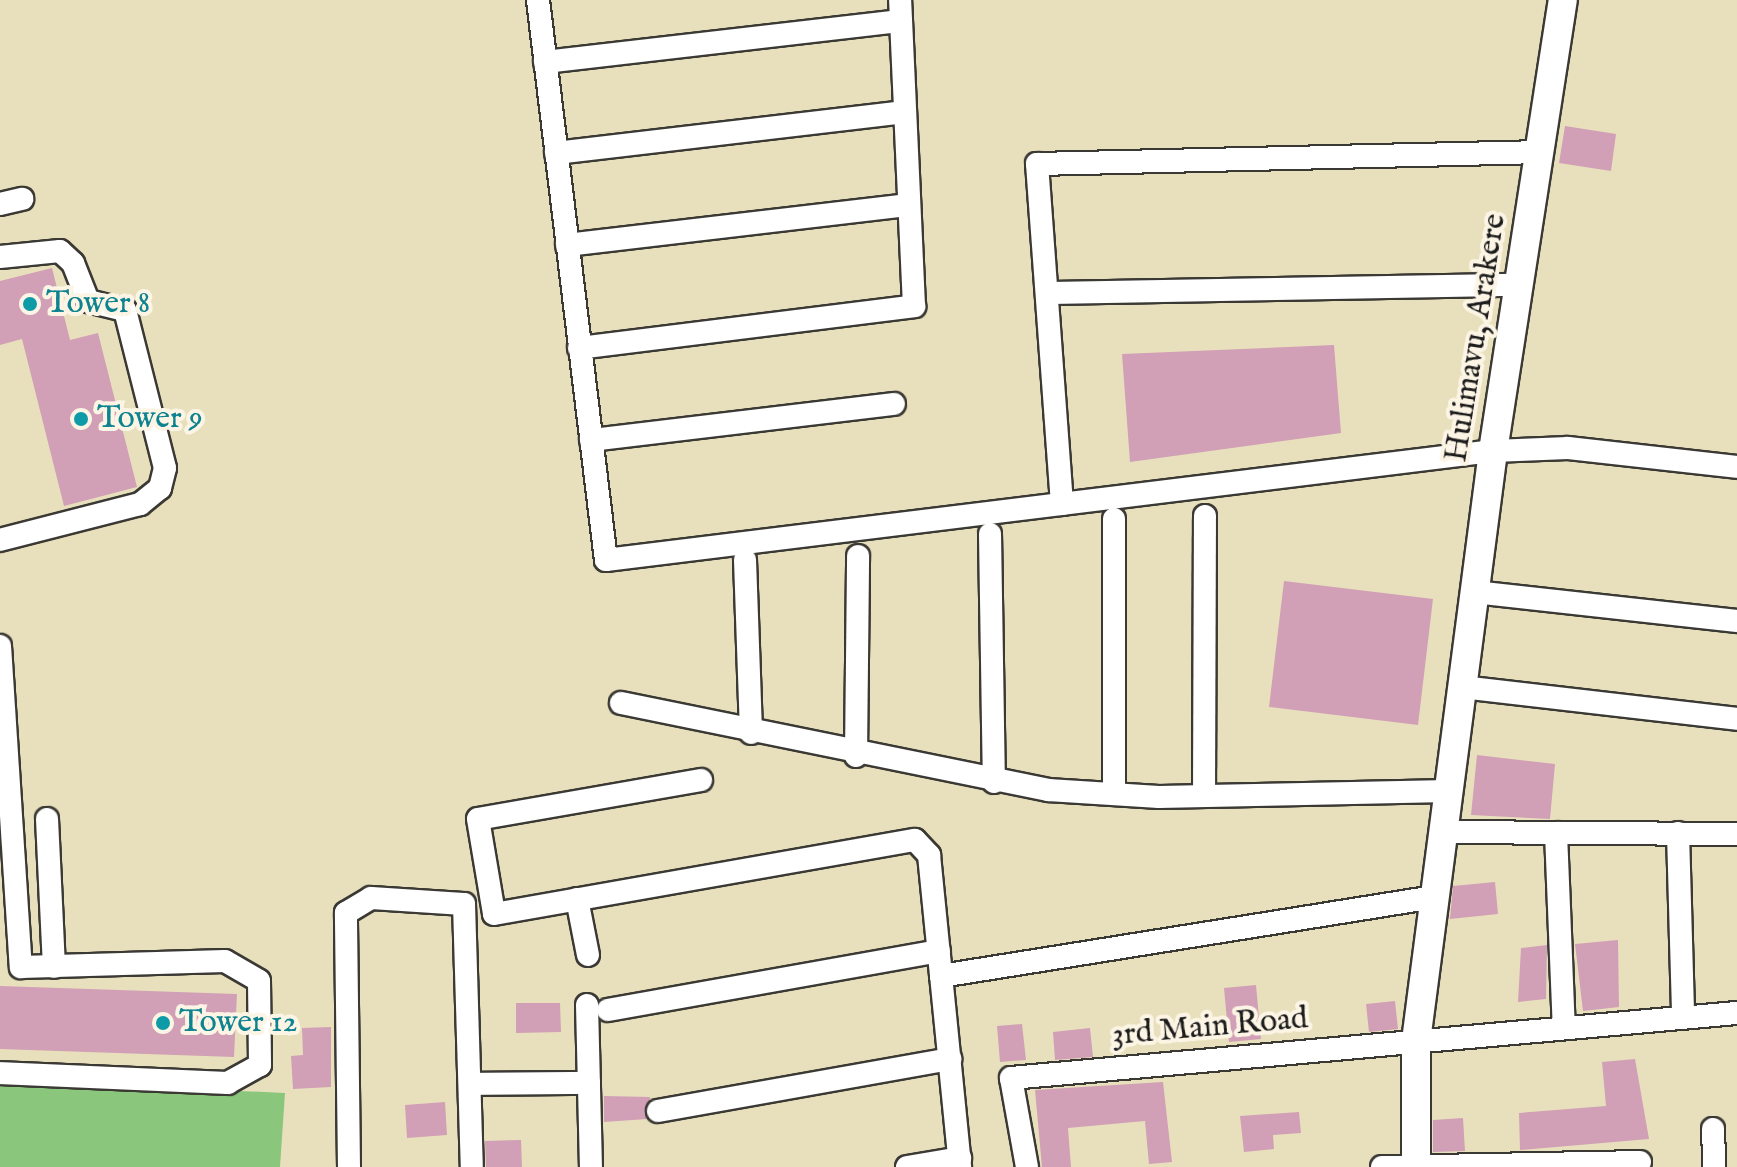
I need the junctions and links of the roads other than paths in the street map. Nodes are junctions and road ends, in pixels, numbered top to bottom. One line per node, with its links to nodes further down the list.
1 (538, 0): 4 (street)
2 (1563, 0): 6 (street, Hulimavu, Arakere)
3 (901, 10): 4 (street); 5 (street)
4 (545, 62): 7 (street)
5 (905, 112): 7 (street); 8 (street)
6 (1541, 152): 11 (street, Hulimavu, Arakere); 12 (street)
7 (556, 153): 9 (street)
8 (909, 205): 9 (street); 13 (street)
9 (567, 245): 13 (street)
10 (0, 257): 22 (street)
11 (1519, 285): 12 (street); 16 (street, Hulimavu, Arakere)
12 (1047, 293): 18 (street)
13 (579, 348): 15 (street)
14 (894, 404): 15 (street)
15 (591, 440): 18 (street)
16 (1493, 451): 17 (street); 18 (street); 25 (street, Hulimavu, Arakere)
17 (1737, 467)
18 (1062, 504)
19 (1205, 516): 37 (street)
20 (1114, 519): 36 (street)
21 (990, 534): 34 (street)
22 (0, 540)
23 (858, 556): 32 (street)
24 (745, 560): 31 (street)
25 (1474, 592): 26 (street); 28 (street, Hulimavu, Arakere)
26 (1737, 621)
27 (0, 646): 42 (street)
28 (1462, 687): 30 (street); 35 (street, Hulimavu, Arakere)
29 (621, 703): 31 (street)
30 (1737, 719)
31 (751, 733): 32 (street)
32 (856, 756): 34 (street)
33 (701, 780): 45 (street)
34 (994, 782): 36 (street)
35 (1449, 791): 37 (street); 39 (street, Hulimavu, Arakere)
36 (1114, 794): 37 (street)
37 (1204, 796)
38 (47, 819): 49 (street)
39 (1442, 832): 40 (street); 44 (street, Hulimavu, Arakere)
40 (1556, 833): 41 (street); 53 (street)
41 (1678, 833): 43 (street); 52 (street)
42 (6, 834): 46 (street)
43 (1737, 834)
44 (1434, 897): 50 (street); 54 (street, Hulimavu, Arakere)
45 (577, 899): 47 (street); 48 (street)
46 (10, 942): 49 (street)
47 (939, 951): 50 (street); 57 (street)
48 (588, 955)
49 (54, 967): 56 (street)
50 (941, 976): 55 (street)
51 (1737, 1013): 52 (street, 3rd Main Road)
52 (1683, 1017): 53 (street, 3rd Main Road)
53 (1564, 1028): 54 (street, 3rd Main Road)
54 (1416, 1041): 63 (street, Hulimavu, Arakere); 68 (street, 3rd Main Road)
55 (950, 1059): 59 (street); 61 (street)
56 (0, 1073)
57 (589, 1083): 58 (street); 66 (street)
58 (470, 1084): 64 (street); 65 (street)
59 (658, 1111)
60 (1713, 1129): 70 (street)
61 (960, 1162): 67 (street)
62 (1640, 1162): 63 (street)
63 (1416, 1166): 69 (street)
64 (349, 1167)
65 (472, 1167)
66 (591, 1167)
67 (907, 1167)
68 (1027, 1167)
69 (1382, 1167)
70 (1714, 1167)

